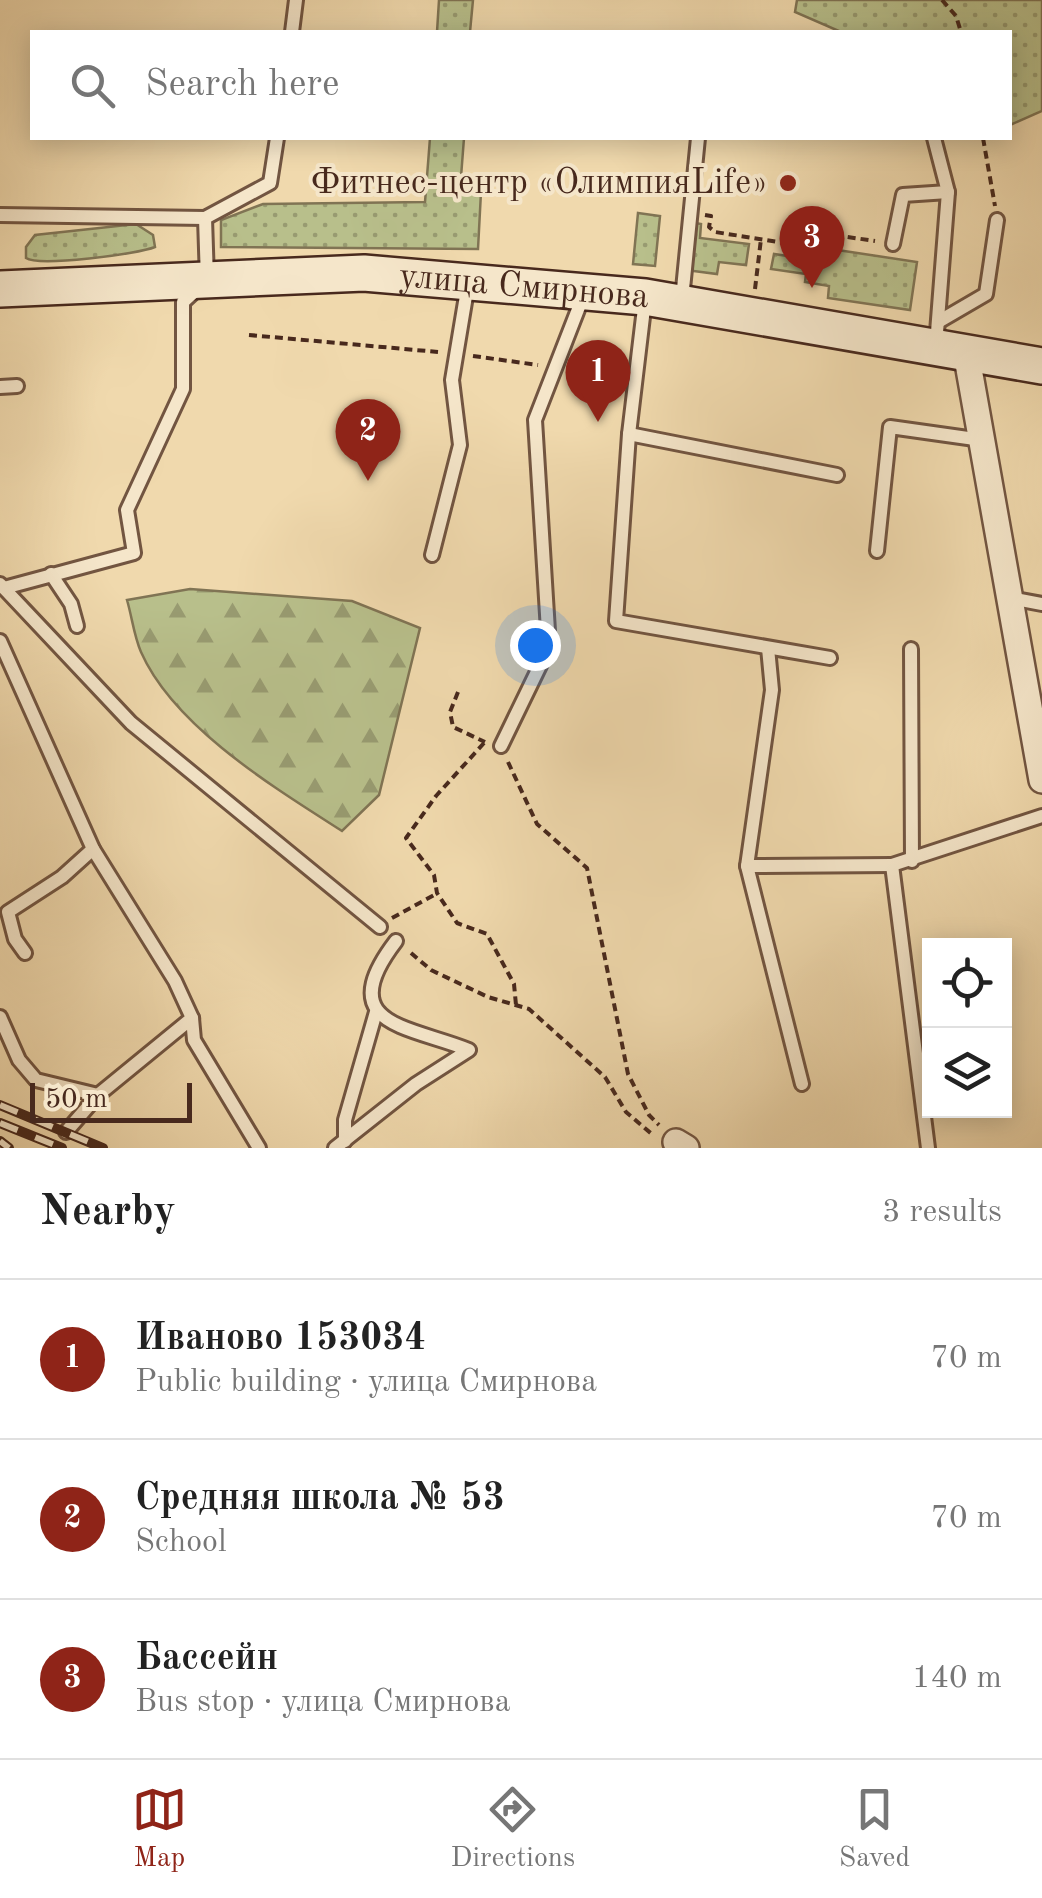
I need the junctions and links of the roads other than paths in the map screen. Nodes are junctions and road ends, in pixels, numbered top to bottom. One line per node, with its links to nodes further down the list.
1 (296, 0): 2 (lane)
2 (292, 30)
3 (277, 140): 8 (lane)
4 (698, 140): 16 (lane)
5 (935, 140): 6 (lane)
6 (948, 192): 10 (lane); 17 (lane)
7 (0, 215): 8 (lane)
8 (205, 218): 11 (lane)
9 (998, 220): 17 (lane)
10 (892, 244)
11 (207, 280): 12 (main road, улица Смирнова); 13 (main road, улица Смирнова); 26 (lane)
12 (468, 282): 14 (main road, улица Смирнова); 25 (lane)
13 (0, 289)
14 (585, 292): 15 (main road, улица Смирнова); 35 (lane)
15 (645, 298): 16 (main road, улица Смирнова); 21 (lane)
16 (682, 304): 17 (main road, улица Смирнова)
17 (947, 340): 18 (main road, улица Смирнова); 22 (street)
18 (1042, 366)
19 (17, 386): 20 (lane)
20 (0, 387)
21 (629, 434): 23 (lane); 32 (lane)
22 (983, 440): 24 (lane); 28 (street)
23 (837, 476)
24 (877, 551)
25 (432, 555)
26 (51, 574): 27 (lane); 30 (lane)
27 (2, 586): 42 (lane)
28 (1007, 598): 29 (lane); 36 (street)
29 (1042, 604)
30 (77, 626)
31 (0, 641): 38 (lane)
32 (768, 648): 34 (lane); 41 (lane)
33 (911, 649): 39 (lane)
34 (830, 658)
35 (501, 746)
36 (1042, 780)
37 (1042, 816): 39 (lane)
38 (93, 849): 44 (lane); 47 (lane)
39 (912, 861): 40 (lane)
40 (892, 865): 41 (lane); 53 (lane)
41 (747, 866): 48 (lane)
42 (380, 928)
43 (396, 940): 45 (lane)
44 (25, 953)
45 (376, 1012): 51 (lane); 51 (lane)
46 (0, 1017): 49 (lane)
47 (192, 1018): 49 (lane); 52 (lane)
48 (802, 1084)
49 (98, 1096): 50 (lane)
50 (66, 1132)
51 (340, 1145)
52 (259, 1148)
53 (928, 1148)

